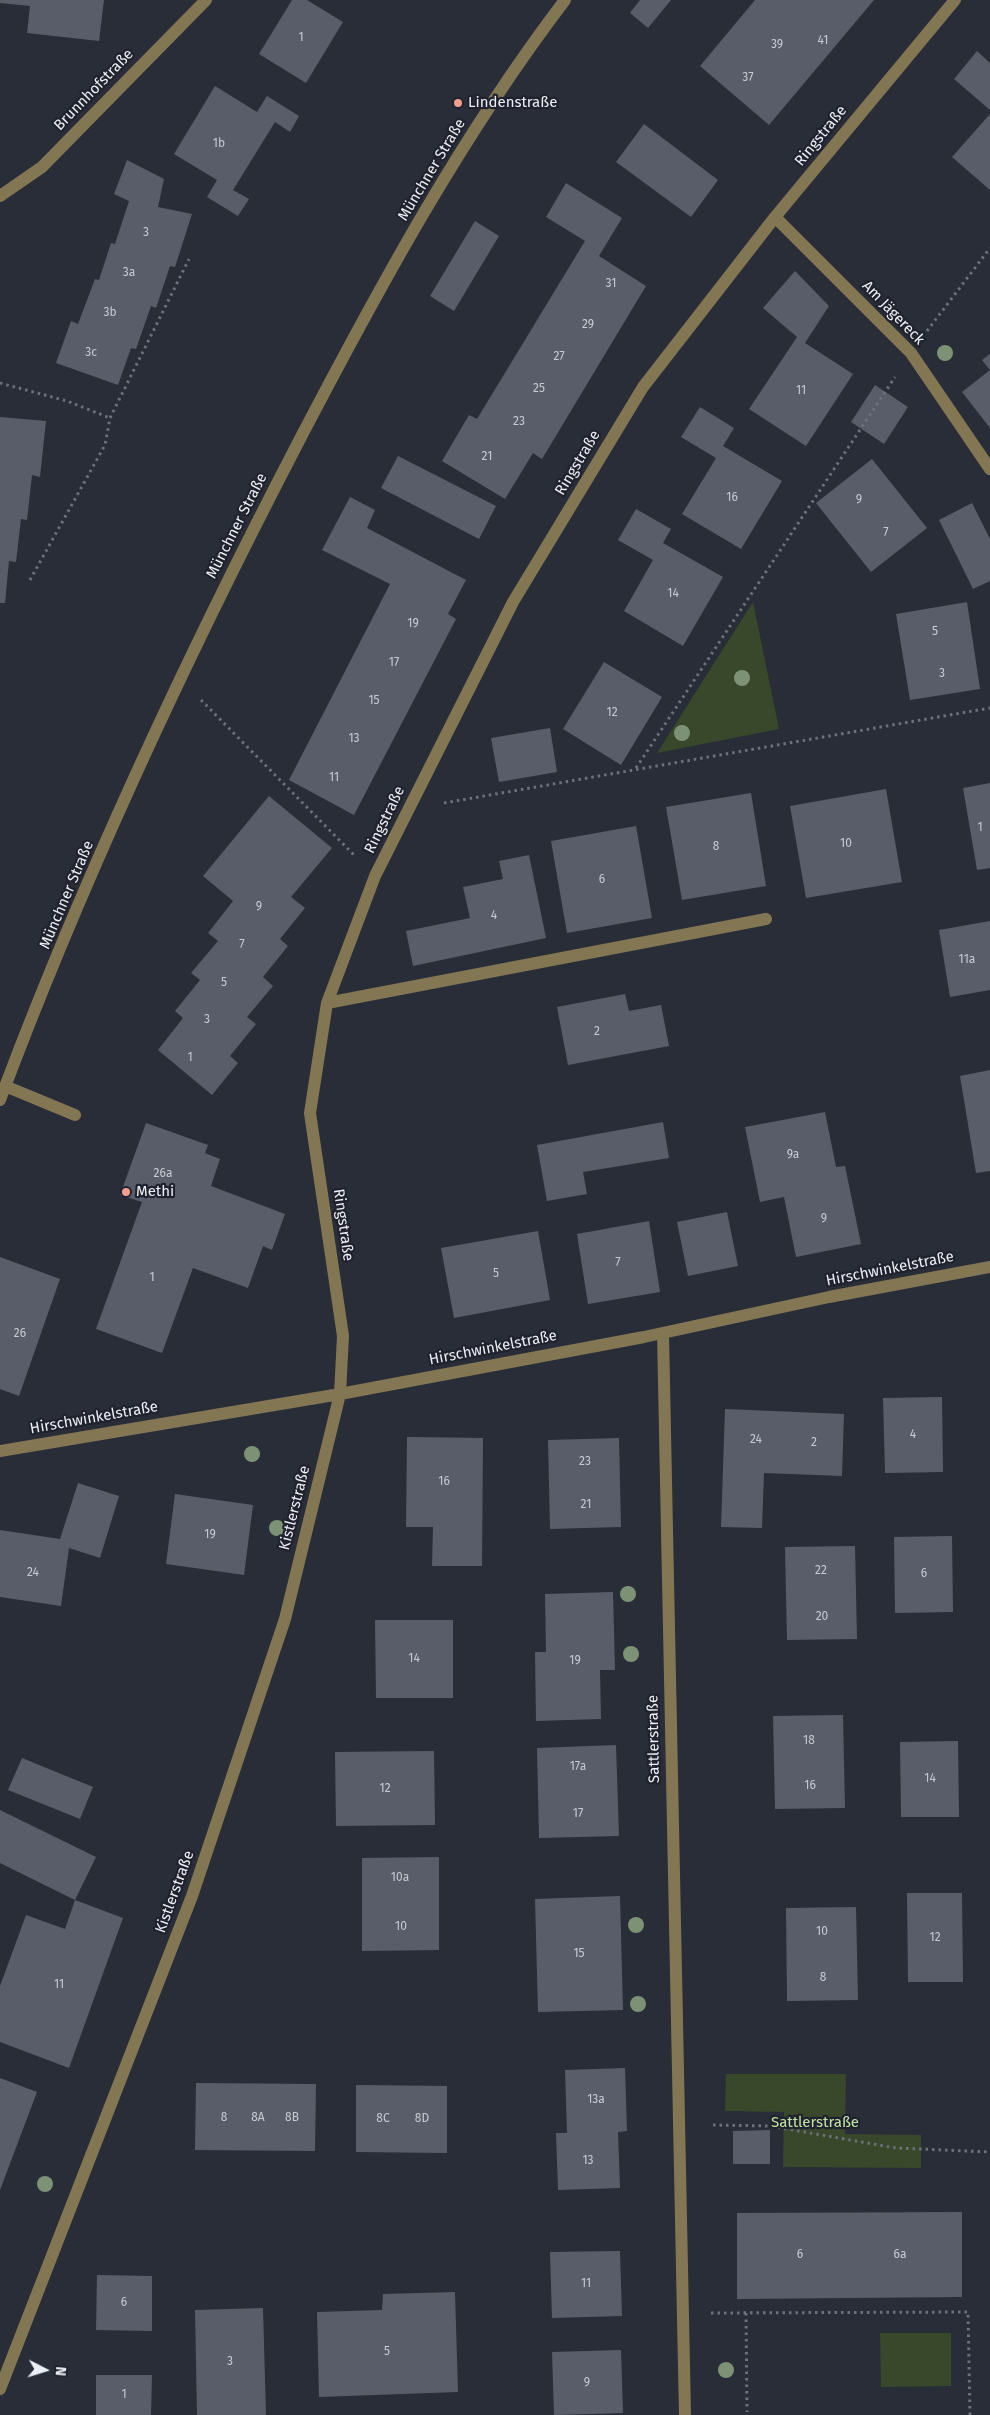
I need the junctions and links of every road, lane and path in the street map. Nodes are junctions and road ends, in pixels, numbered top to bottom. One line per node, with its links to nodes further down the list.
1 (206, 0): 4 (street, Brunnhofstraße)
2 (565, 0): 13 (street, Münchner Straße)
3 (955, 0): 5 (street, Ringstraße)
4 (0, 196)
5 (775, 217): 8 (street, Am Jägereck); 16 (street, Ringstraße)
6 (990, 248): 8 (path)
7 (189, 259): 10 (path)
8 (911, 353): 11 (street, Am Jägereck); 15 (path)
9 (0, 384): 10 (path)
10 (110, 418): 12 (path)
11 (990, 469)
12 (30, 580)
13 (176, 685): 17 (path); 20 (street, Münchner Straße)
14 (990, 708): 15 (path)
15 (636, 768): 16 (path)
16 (408, 809): 17 (street, Ringstraße)
17 (375, 876): 19 (street, Ringstraße)
18 (766, 919): 19 (street)
19 (327, 1003): 25 (street, Ringstraße)
20 (5, 1086): 21 (street, Münchner Straße); 22 (street)
21 (0, 1100)
22 (75, 1115)
23 (990, 1268): 24 (street, Hirschwinkelstraße)
24 (664, 1333): 25 (street, Hirschwinkelstraße); 33 (street, Sattlerstraße)
25 (340, 1394): 26 (street, Hirschwinkelstraße); 31 (street, Kistlerstraße)
26 (0, 1451)
27 (713, 2125): 28 (path)
28 (990, 2152)
29 (702, 2313): 30 (path)
30 (746, 2313): 32 (path); 34 (path)
31 (0, 2389)
32 (747, 2412)
33 (685, 2415)
34 (970, 2415)

